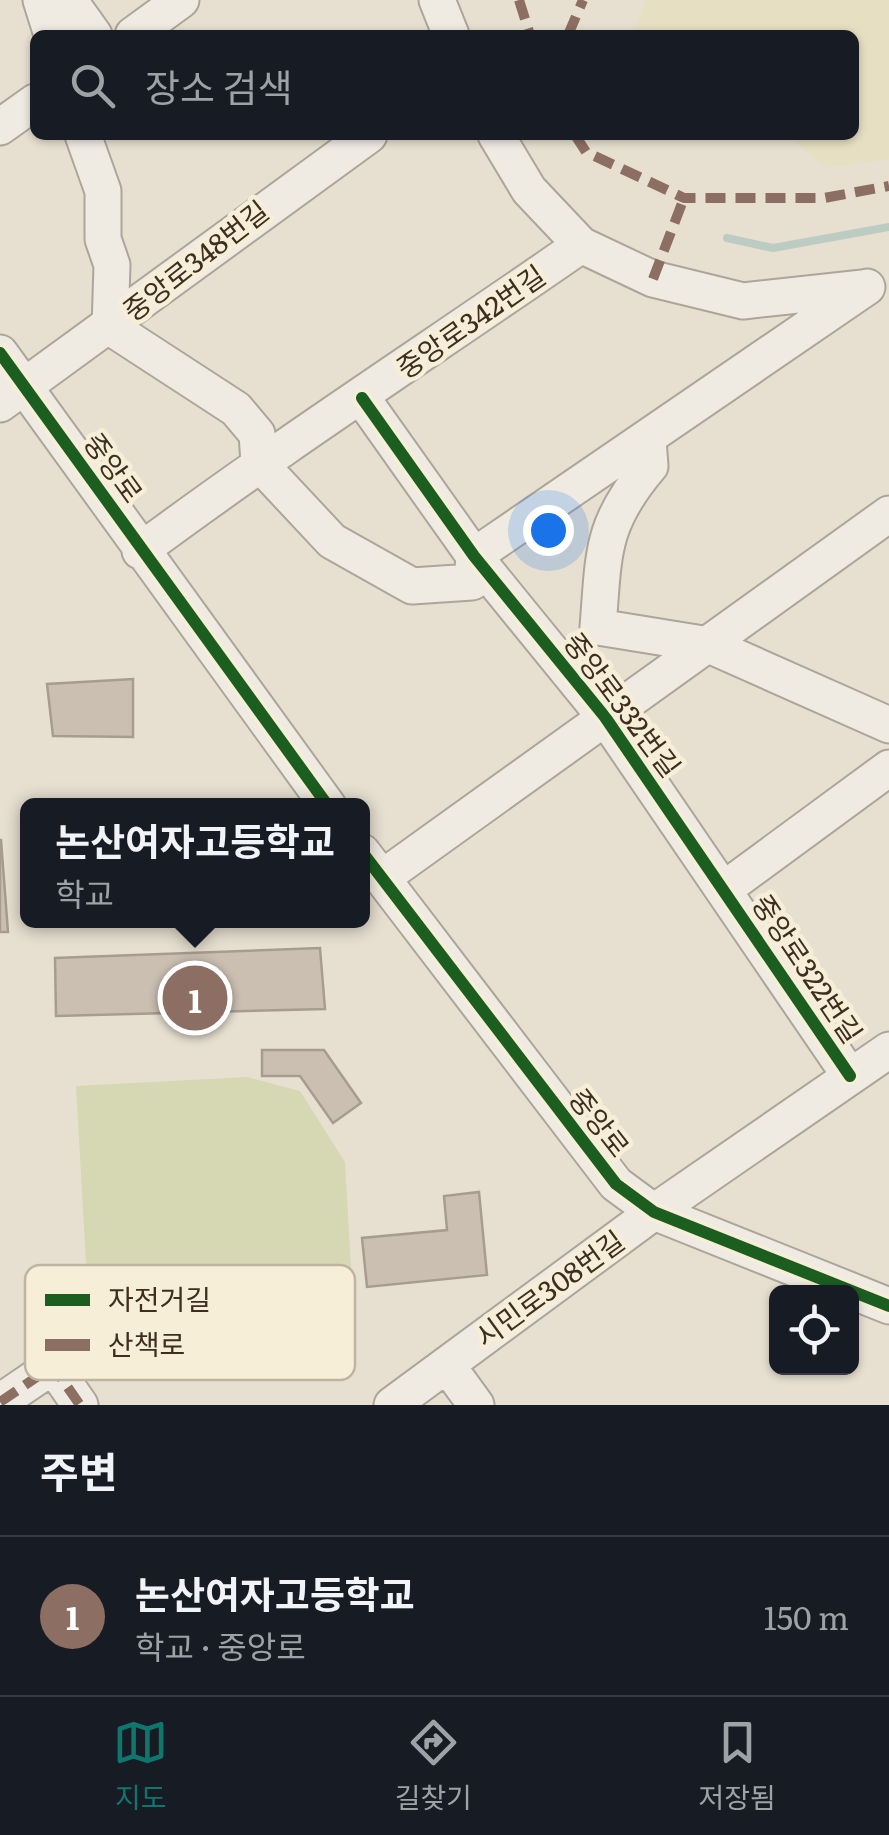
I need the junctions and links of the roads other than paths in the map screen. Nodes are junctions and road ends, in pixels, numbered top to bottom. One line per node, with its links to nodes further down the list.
1 (41, 0): 5 (street)
2 (69, 0): 6 (street)
3 (181, 0): 7 (street)
4 (437, 0): 8 (street)
5 (50, 30)
6 (90, 30)
7 (140, 30)
8 (449, 30)
9 (30, 106): 10 (street)
10 (0, 127)
11 (85, 140): 16 (street)
12 (362, 140): 16 (street, 중앙로348번길)
13 (499, 140): 14 (street)
14 (581, 245): 15 (street); 19 (street, 중앙로342번길)
15 (878, 285): 20 (street)
16 (110, 326): 18 (street, 중앙로348번길); 21 (street)
17 (0, 353): 18 (street, 중앙로)
18 (12, 396): 23 (street, 중앙로)
19 (362, 398): 21 (street, 중앙로342번길); 24 (street, 중앙로332번길)
20 (648, 440): 24 (street); 25 (street, 중앙로332번길)
21 (259, 463): 23 (street, 중앙로342번길); 24 (street)
22 (889, 514): 25 (street, 중앙로332번길)
23 (140, 550): 29 (street, 중앙로)
24 (474, 556): 26 (street, 중앙로332번길)
25 (709, 645): 26 (street, 중앙로332번길); 27 (street, 중앙로332번길)
26 (605, 717): 30 (street, 중앙로332번길); 31 (street, 중앙로332번길)
27 (889, 725)
28 (889, 768): 31 (street, 중앙로322번길)
29 (322, 798)
30 (372, 865): 34 (street, 중앙로)
31 (723, 890): 33 (street, 중앙로322번길)
32 (889, 1050): 33 (street, 중앙로322번길)
33 (850, 1076): 34 (street, 중앙로322번길)
34 (654, 1212): 35 (street, 중앙로); 36 (street, 시민로308번길)
35 (889, 1306)
36 (447, 1365): 41 (street, 시민로308번길); 42 (street, 시민로308번길)
37 (32, 1380): 39 (street)
38 (63, 1380): 40 (street)
39 (0, 1402)
40 (80, 1405)
41 (392, 1405)
42 (476, 1405)

